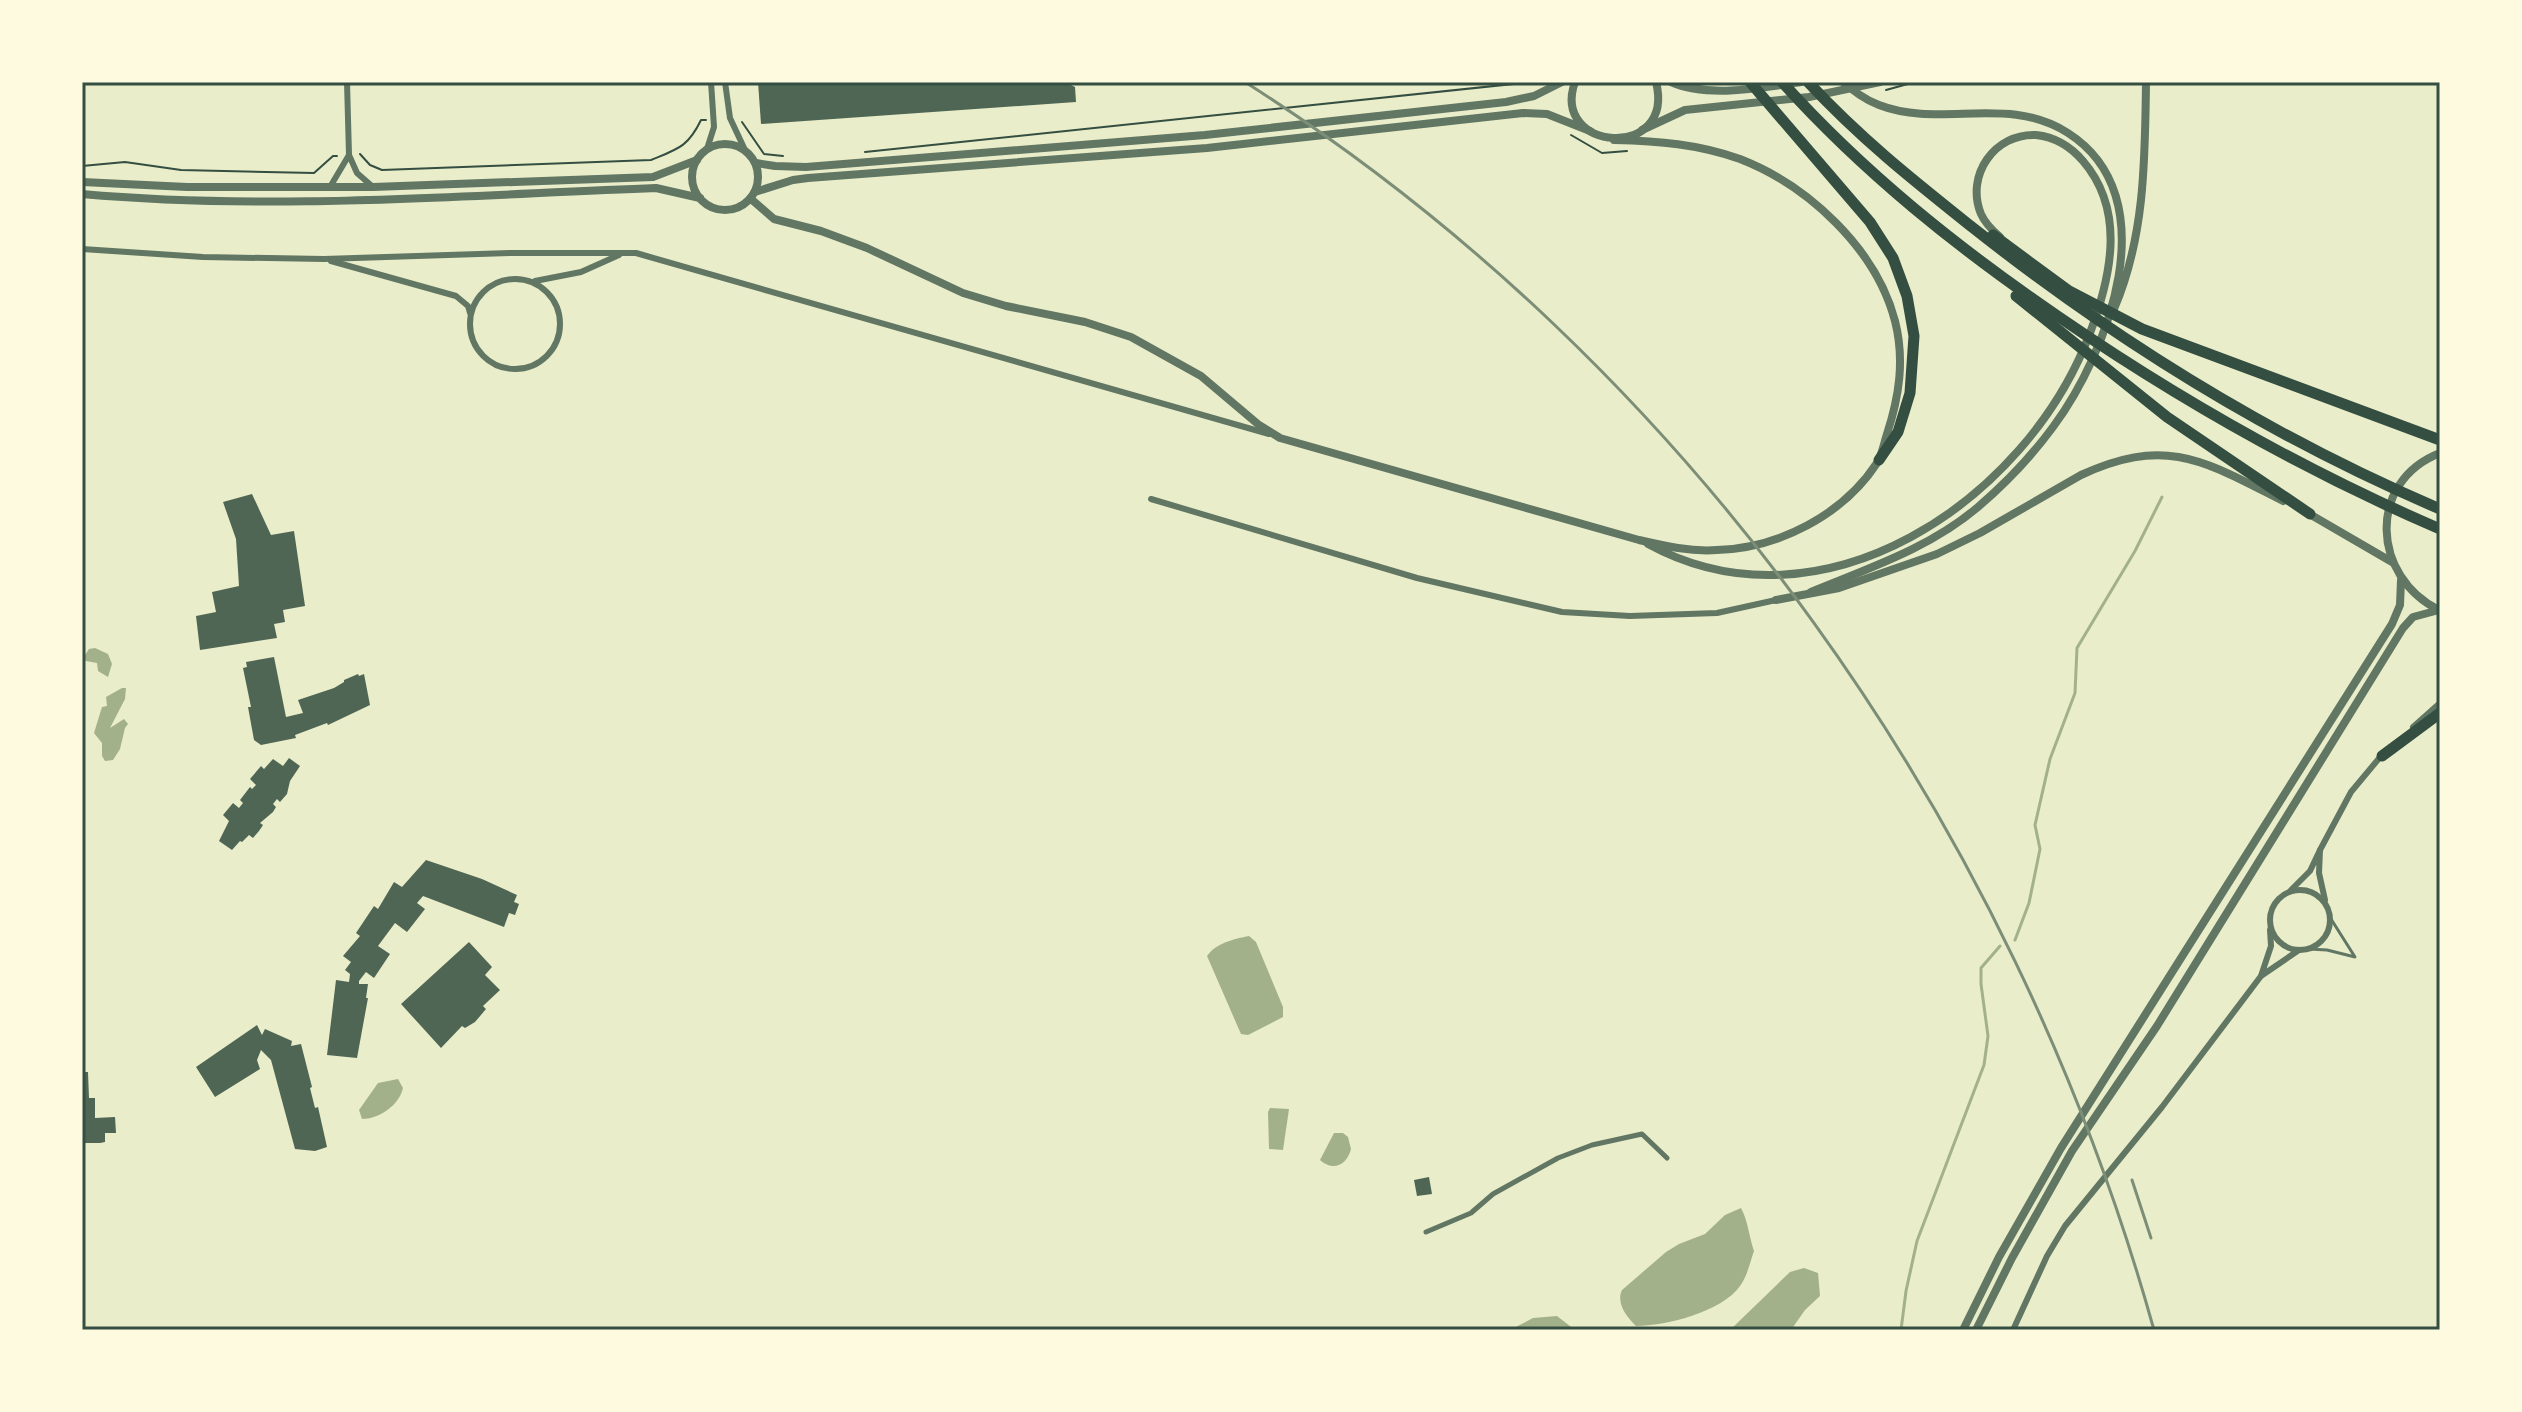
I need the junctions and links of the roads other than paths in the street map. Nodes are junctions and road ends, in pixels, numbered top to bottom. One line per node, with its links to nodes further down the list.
1 (347, 82): 20 (street)
2 (711, 82): 18 (street)
3 (725, 82): 19 (street)
4 (1562, 82): 22 (street)
5 (1575, 82): 16 (street)
6 (1656, 82): 15 (street)
7 (1671, 82): 10 (street)
8 (1750, 82): 41 (highway)
9 (1782, 82): 34 (highway)
10 (1801, 82)
11 (1808, 82): 29 (highway)
12 (1843, 82): 36 (street)
13 (2146, 82): 36 (street)
14 (1878, 86): 15 (street)
15 (1642, 130): 17 (street)
16 (1590, 131): 17 (street); 27 (street)
17 (1614, 140): 41 (street)
18 (707, 149): 19 (street); 21 (street)
19 (745, 150): 22 (street)
20 (349, 155): 24 (street); 25 (street)
21 (697, 160): 25 (street); 28 (street)
22 (756, 163): 27 (street)
23 (82, 182): 24 (street)
24 (330, 187): 25 (street)
25 (373, 187)
26 (82, 194): 28 (street)
27 (753, 196): 28 (street); 38 (street)
28 (700, 198)
29 (1971, 226): 30 (highway); 43 (highway)
30 (2009, 246): 39 (highway); 46 (street)
31 (82, 249): 33 (street)
32 (622, 253): 33 (street); 35 (street); 38 (street)
33 (324, 259): 37 (street)
34 (1994, 272): 44 (highway); 45 (highway)
35 (521, 278): 37 (street); 37 (street)
36 (2118, 291): 49 (street)
37 (470, 317)
38 (1280, 438): 46 (street)
39 (2440, 440)
40 (2440, 453): 47 (street)
41 (1879, 460): 46 (street)
42 (1151, 499): 50 (street)
43 (2440, 509)
44 (2310, 514): 47 (street); 49 (street)
45 (2440, 529)
46 (1639, 540)
47 (2392, 562): 48 (street)
48 (2401, 580): 51 (street); 65 (street)
49 (1811, 592): 50 (street)
50 (1776, 600)
51 (2440, 610): 66 (street)
52 (2440, 703): 54 (street)
53 (2440, 713): 54 (highway)
54 (2382, 756): 55 (street)
55 (2320, 850): 56 (street); 57 (street)
56 (2289, 892): 57 (street); 59 (street)
57 (2326, 903): 58 (street)
58 (2331, 919): 60 (street); 60 (lane)
59 (2270, 923): 61 (street); 62 (street)
60 (2309, 949): 61 (street)
61 (2299, 950): 62 (street)
62 (2261, 976): 67 (street)
63 (1667, 1158): 64 (street)
64 (1426, 1232)
65 (1963, 1330)
66 (1976, 1330)
67 (2013, 1330)

